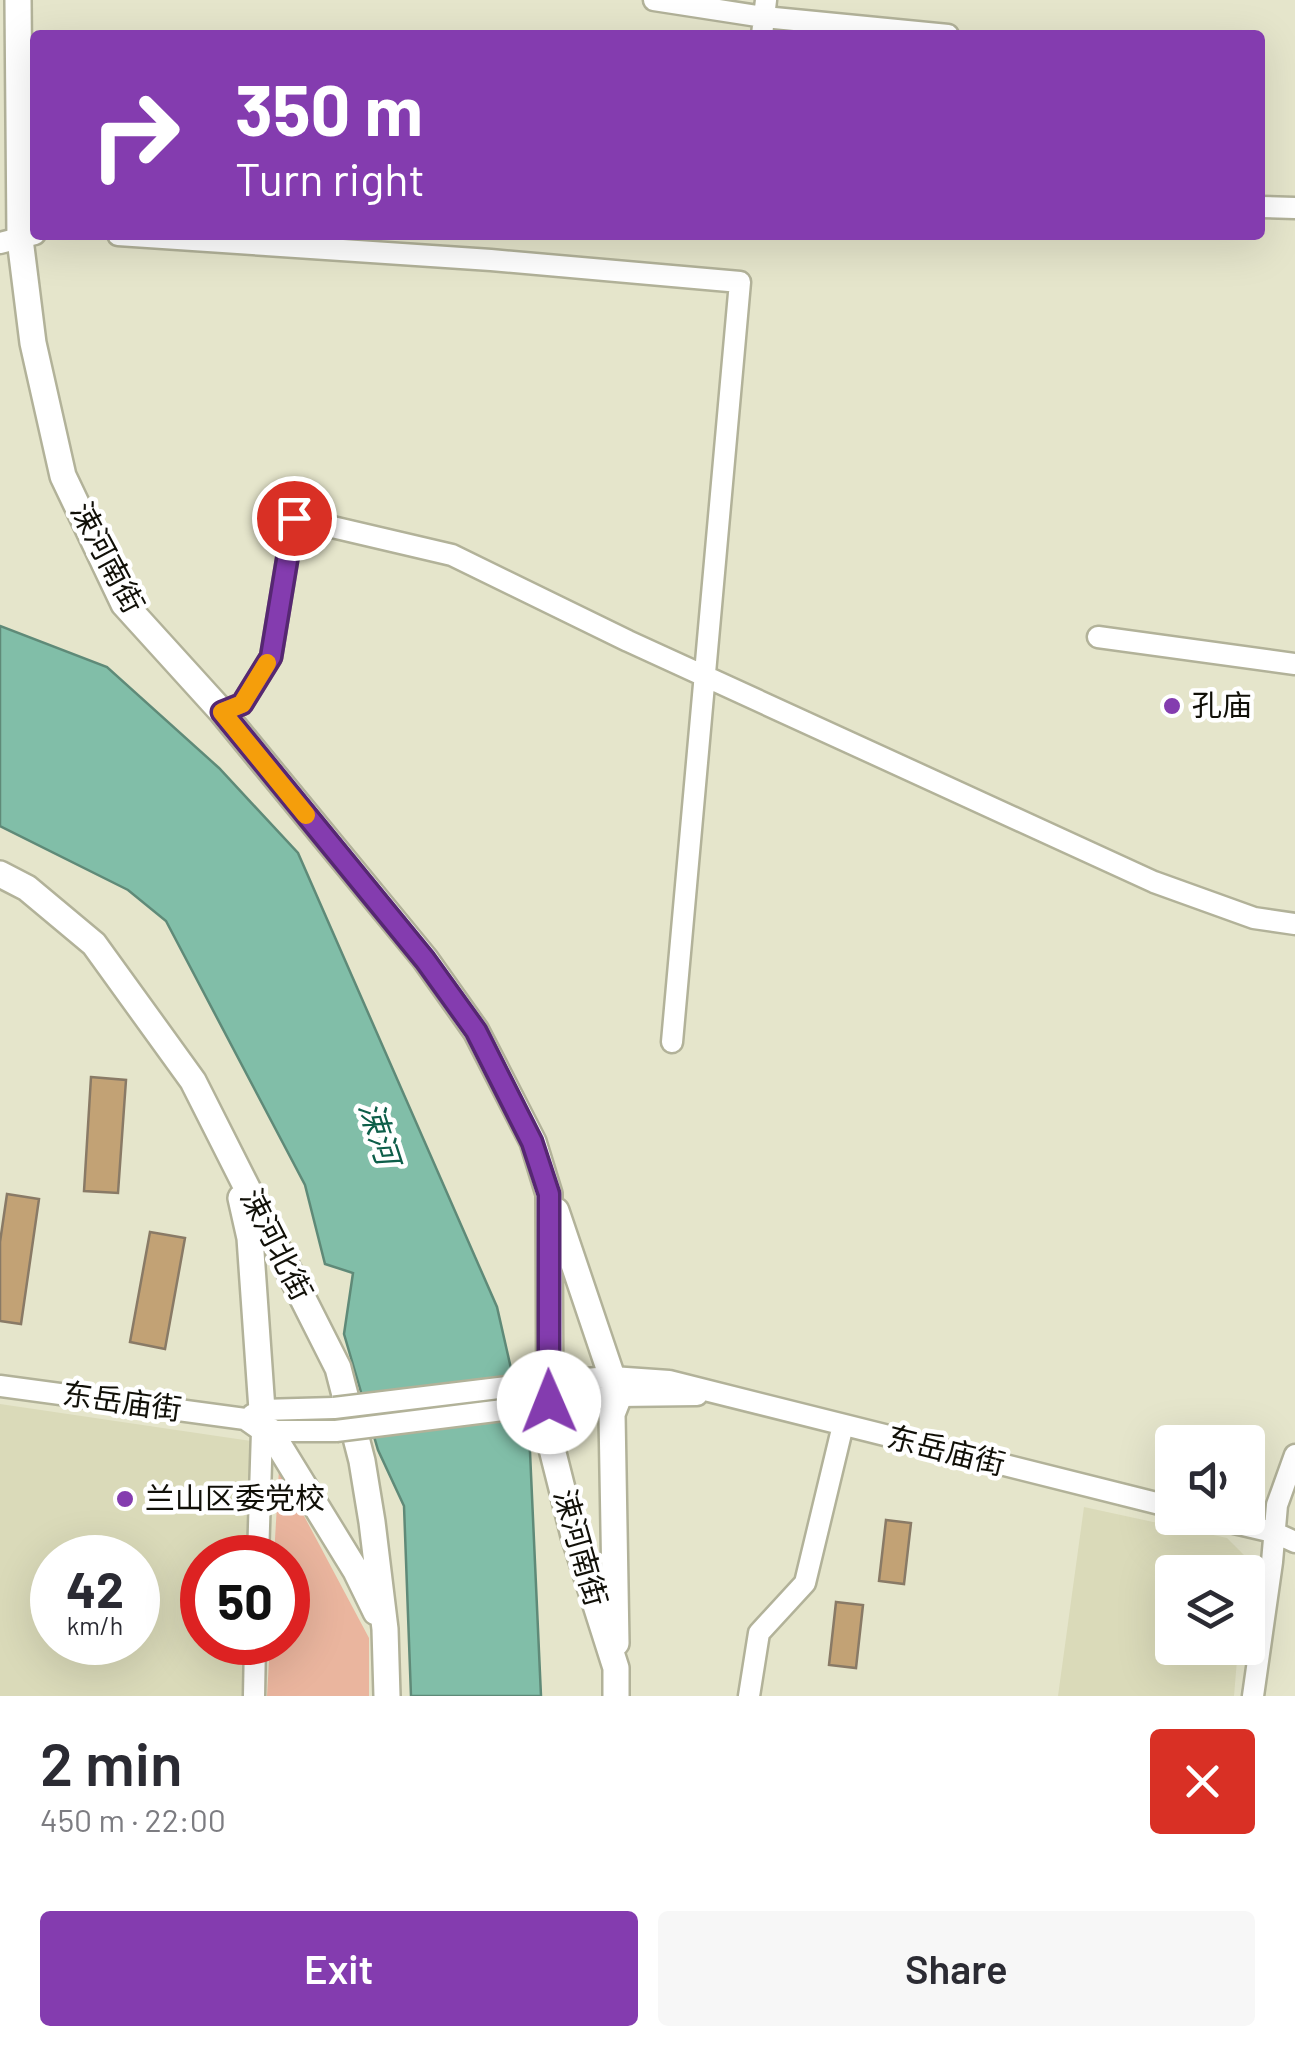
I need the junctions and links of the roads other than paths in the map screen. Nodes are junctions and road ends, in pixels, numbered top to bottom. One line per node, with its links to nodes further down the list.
1 (18, 0): 7 (main road, 涑河南街)
2 (654, 0): 3 (street)
3 (764, 17): 4 (street)
4 (897, 30)
5 (1265, 207): 6 (street)
6 (1295, 208)
7 (18, 239): 12 (main road, 涑河南街)
8 (193, 240): 11 (street)
9 (1098, 637): 10 (street)
10 (1295, 664)
11 (705, 676): 12 (street); 14 (street); 15 (street)
12 (222, 712): 16 (main road, 涑河南街)
13 (0, 874): 17 (main road, 涑河北街)
14 (1295, 924)
15 (672, 1042)
16 (532, 1142): 18 (main road, 涑河南街); 21 (main road)
17 (232, 1159): 19 (main road, 涑河北街); 22 (main road)
18 (548, 1287): 21 (main road); 30 (main road, 涑河南街)
19 (298, 1290): 22 (main road); 26 (main road, 涑河北街)
20 (0, 1386): 22 (street, 东岳庙街)
21 (608, 1388): 22 (street, 东岳庙街, bridge); 22 (street, 东岳庙街, bridge); 23 (street, 东岳庙街); 30 (main road); 34 (main road)
22 (267, 1422): 26 (main road); 29 (street); 32 (main road)
23 (842, 1425): 25 (street, 东岳庙街); 38 (street)
24 (1295, 1455): 28 (street)
25 (1155, 1504)
26 (372, 1522): 32 (main road, 涑河北街)
27 (1265, 1530): 28 (street)
28 (1273, 1532): 31 (street); 39 (street)
29 (260, 1535)
30 (574, 1536): 34 (main road, 涑河南街)
31 (1295, 1542)
32 (384, 1630): 36 (main road, 涑河北街)
33 (255, 1665): 35 (street)
34 (616, 1668): 37 (main road, 涑河南街)
35 (254, 1696)
36 (387, 1696)
37 (616, 1696)
38 (749, 1696)
39 (1253, 1696)

